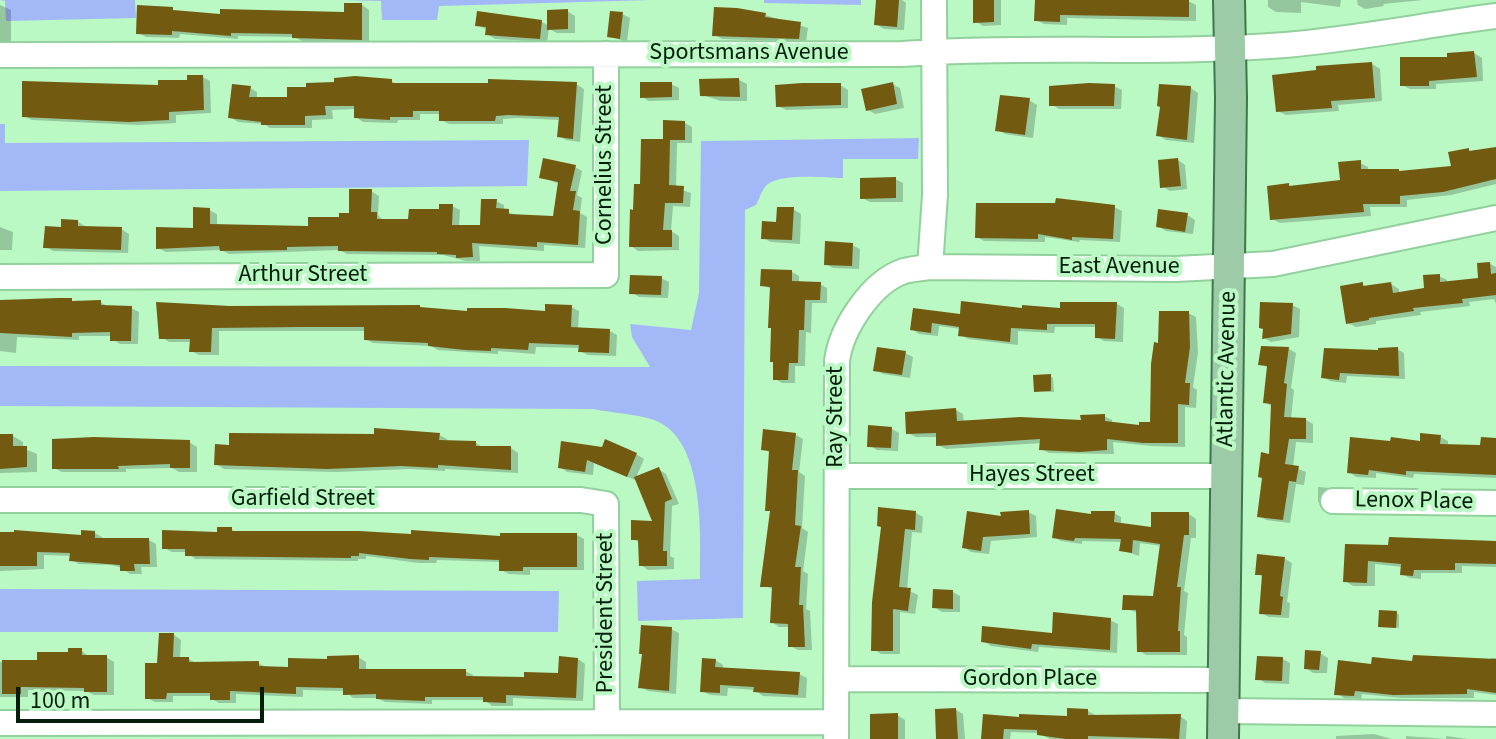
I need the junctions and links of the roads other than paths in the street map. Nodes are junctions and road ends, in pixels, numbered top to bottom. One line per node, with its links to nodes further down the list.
1 (934, 0): 5 (street)
2 (1229, 0): 4 (main road, Atlantic Avenue)
3 (1496, 16): 4 (street, Sportsmans Avenue)
4 (1230, 46): 5 (street, Sportsmans Avenue); 10 (main road, Atlantic Avenue)
5 (934, 52): 6 (street, Sportsmans Avenue); 9 (street)
6 (606, 54): 7 (street, Sportsmans Avenue); 11 (street, Cornelius Street)
7 (0, 55)
8 (1496, 218): 10 (street, East Avenue)
9 (930, 267): 10 (street, East Avenue); 13 (street, Ray Street)
10 (1229, 267): 14 (main road, Atlantic Avenue)
11 (606, 275): 12 (street, Arthur Street)
12 (0, 277)
13 (837, 476): 14 (street, Hayes Street); 19 (street, Ray Street)
14 (1226, 476): 20 (main road, Atlantic Avenue)
15 (0, 500): 18 (street, Garfield Street)
16 (1333, 501): 17 (street, Lenox Place)
17 (1496, 503)
18 (606, 504): 22 (street, President Street)
19 (836, 679): 20 (street, Gordon Place); 26 (street, Ray Street)
20 (1224, 680): 24 (main road, Atlantic Avenue)
21 (1496, 714): 24 (street)
22 (607, 722): 23 (street); 25 (street)
23 (0, 723)
24 (1223, 725)
25 (653, 731): 26 (street)
26 (836, 731)

